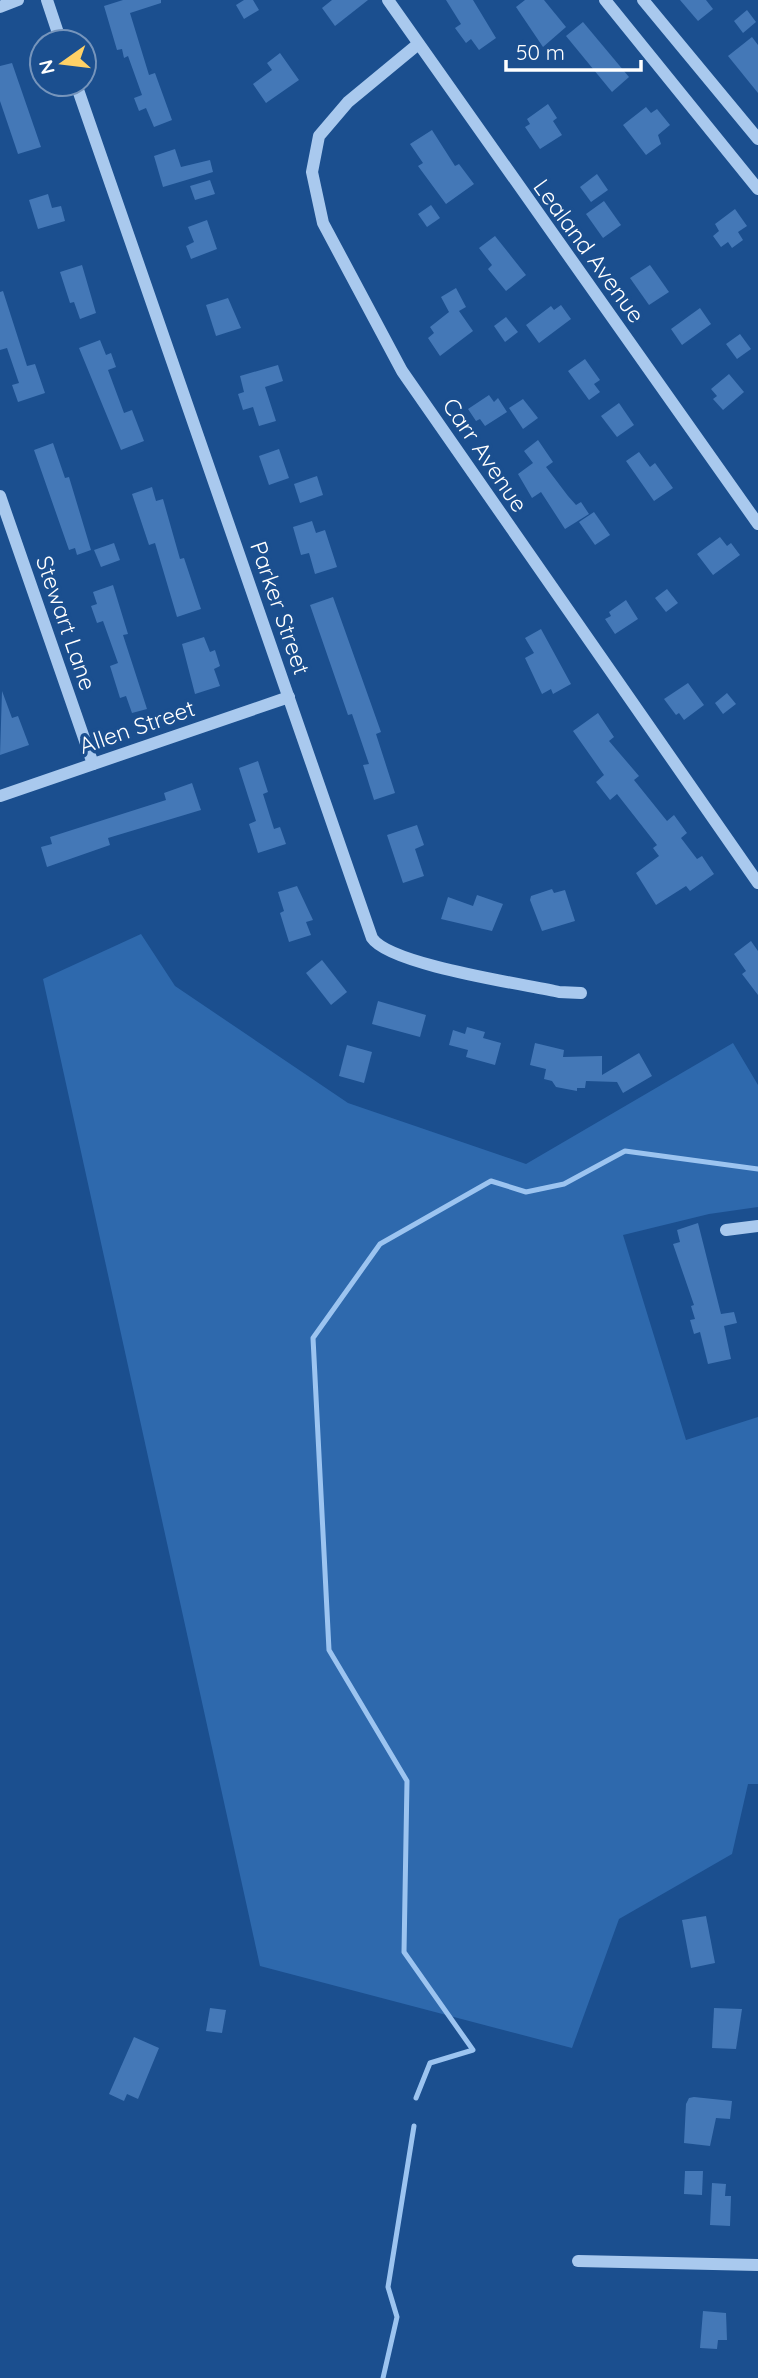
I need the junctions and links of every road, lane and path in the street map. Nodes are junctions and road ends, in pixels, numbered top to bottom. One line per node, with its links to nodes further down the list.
1 (18, 0): 6 (street)
2 (47, 0): 7 (street)
3 (387, 0): 8 (street, Lealand Avenue)
4 (605, 0): 11 (street)
5 (643, 0): 10 (street)
6 (0, 7)
7 (56, 28)
8 (417, 45): 13 (street, Lealand Avenue); 17 (street, Carr Avenue)
9 (81, 98): 14 (street, Parker Street)
10 (758, 139)
11 (758, 189)
12 (0, 496): 15 (street, Stewart Lane)
13 (758, 524)
14 (289, 697): 15 (street, Allen Street); 18 (street, Parker Street)
15 (93, 764): 16 (street, Allen Street)
16 (0, 796)
17 (758, 884)
18 (581, 993)
19 (758, 1226): 20 (street)
20 (726, 1230)
21 (578, 2261): 22 (street)
22 (758, 2265)

